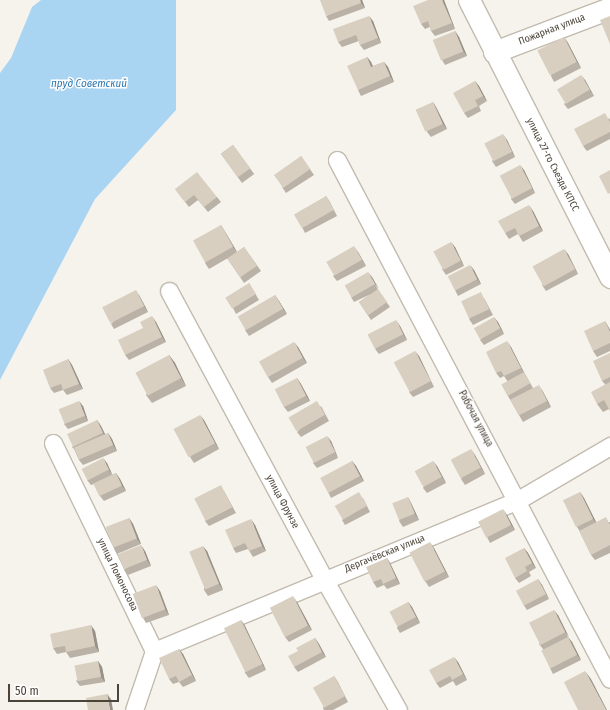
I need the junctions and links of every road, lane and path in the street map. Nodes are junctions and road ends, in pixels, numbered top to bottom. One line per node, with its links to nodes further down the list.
1 (469, 0): 3 (street, улица 27-го Съезда КПСС)
2 (610, 8): 3 (street, Пожарная улица)
3 (494, 52): 5 (street, улица 27-го Съезда КПСС)
4 (337, 160): 9 (street, Рабочая улица)
5 (610, 277)
6 (169, 291): 10 (street, улица Фрунзе)
7 (52, 443): 11 (street, улица Ломоносова)
8 (610, 446): 9 (street, Дергачёвская улица)
9 (518, 500): 10 (street, Дергачёвская улица); 12 (street, Рабочая улица)
10 (324, 579): 11 (street, Дергачёвская улица); 14 (street, улица Фрунзе)
11 (154, 651): 13 (street)
12 (610, 679)
13 (134, 710)
14 (398, 710)

